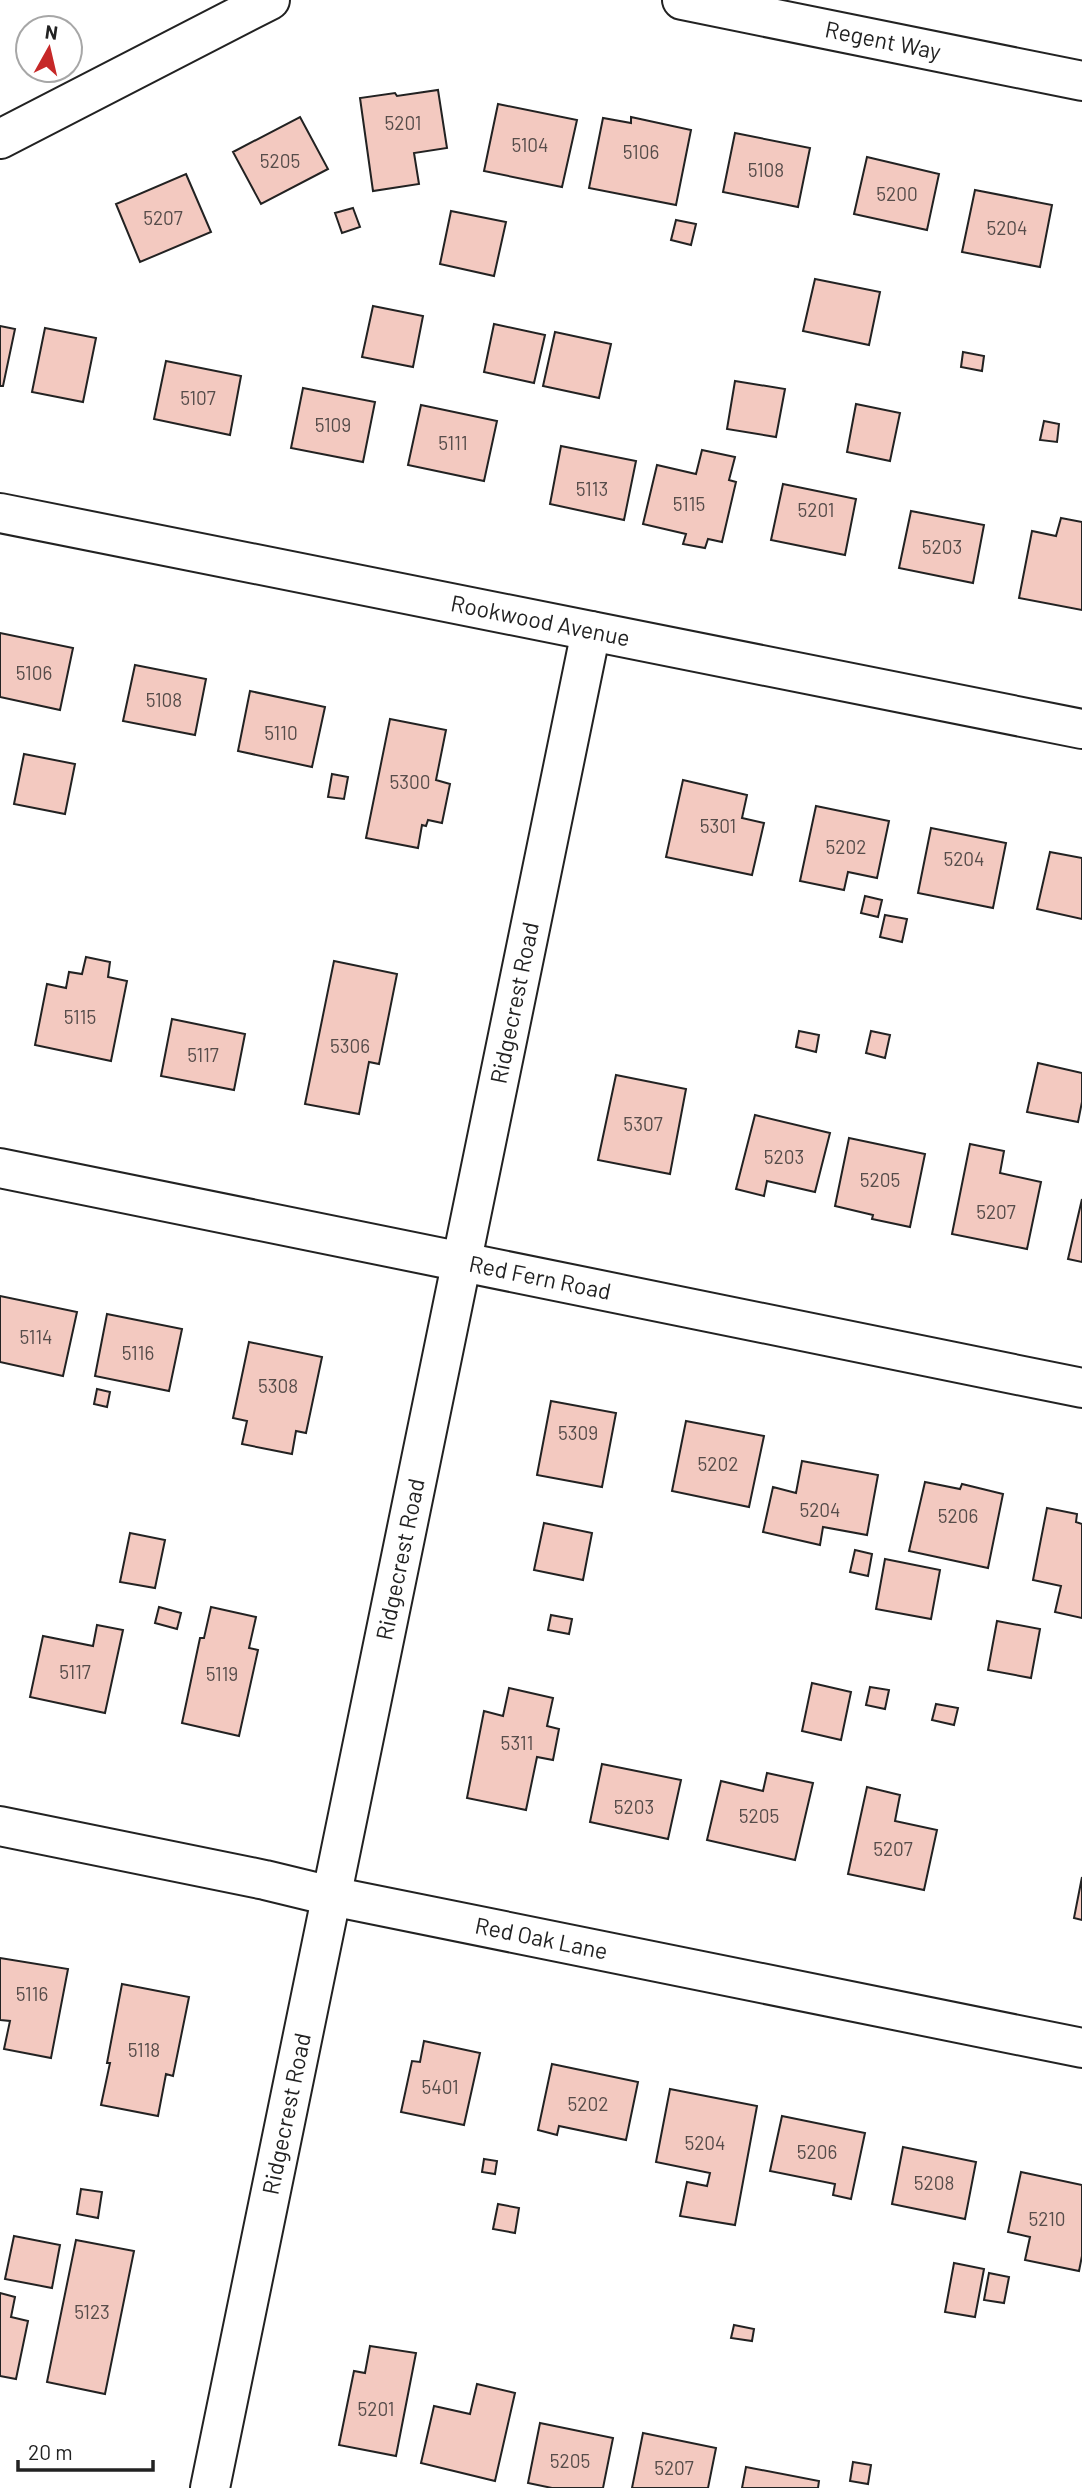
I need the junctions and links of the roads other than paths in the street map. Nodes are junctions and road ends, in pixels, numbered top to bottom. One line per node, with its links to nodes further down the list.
1 (270, 0): 4 (street)
2 (682, 0): 3 (street, Regent Way)
3 (1082, 81)
4 (0, 139)
5 (0, 513): 6 (street, Rookwood Avenue)
6 (591, 631): 7 (street, Rookwood Avenue); 9 (street, Ridgecrest Road)
7 (1082, 729)
8 (0, 1168): 9 (street, Red Fern Road)
9 (461, 1264): 10 (street, Red Fern Road); 12 (street, Ridgecrest Road)
10 (1082, 1388)
11 (0, 1826): 12 (street, Red Oak Lane)
12 (331, 1896): 13 (street, Red Oak Lane); 14 (street, Ridgecrest Road)
13 (1082, 2048)
14 (210, 2488)

